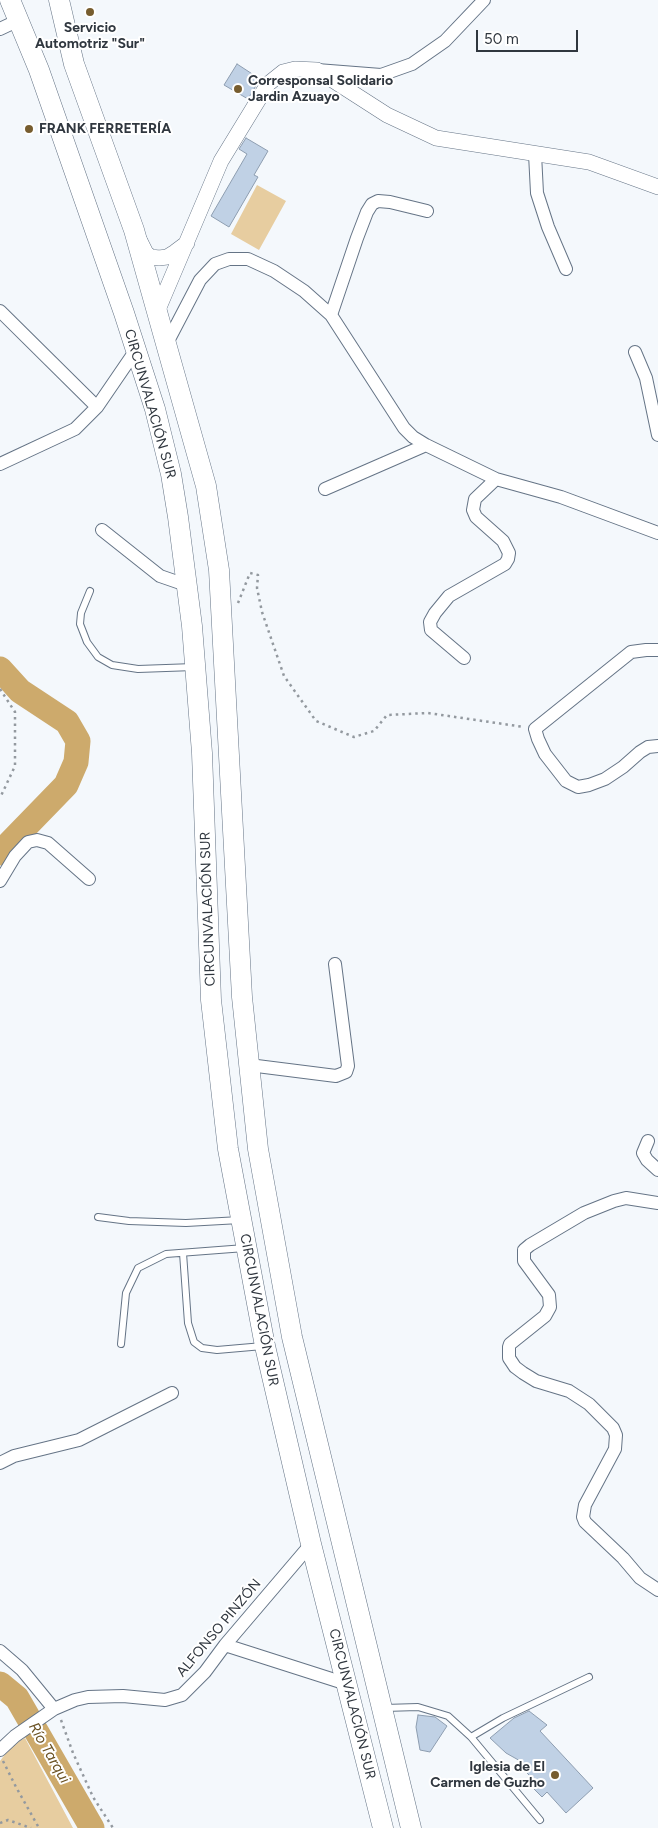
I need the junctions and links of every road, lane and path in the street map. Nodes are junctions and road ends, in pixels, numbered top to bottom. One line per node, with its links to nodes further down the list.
1 (10, 0): 4 (highway, CIRCUNVALACIÓN SUR)
2 (59, 0): 10 (highway, CIRCUNVALACIÓN SUR)
3 (484, 0): 6 (street)
4 (19, 20): 5 (street); 17 (highway, CIRCUNVALACIÓN SUR)
5 (0, 29)
6 (317, 70): 7 (street); 11 (street)
7 (535, 154): 8 (street); 12 (street)
8 (658, 187)
9 (427, 212): 15 (street)
10 (134, 230): 11 (street); 14 (highway, CIRCUNVALACIÓN SUR)
11 (188, 242): 14 (street)
12 (566, 269)
13 (0, 311): 19 (street)
14 (157, 312): 16 (highway, CIRCUNVALACIÓN SUR)
15 (331, 315): 16 (street); 21 (street)
16 (166, 345): 40 (highway, CIRCUNVALACIÓN SUR)
17 (136, 350): 19 (street); 27 (highway, CIRCUNVALACIÓN SUR)
18 (636, 352): 20 (street)
19 (97, 407): 22 (street)
20 (658, 435)
21 (426, 445): 23 (street); 24 (street)
22 (0, 464)
23 (496, 479): 26 (street); 31 (street)
24 (325, 489)
25 (102, 530): 27 (street)
26 (658, 533)
27 (186, 585): 32 (highway, CIRCUNVALACIÓN SUR)
28 (90, 591): 32 (lane)
29 (235, 610): 34 (path)
30 (658, 650): 34 (street)
31 (464, 658)
32 (195, 667): 45 (highway, CIRCUNVALACIÓN SUR)
33 (0, 689): 36 (path)
34 (535, 728): 35 (street)
35 (658, 746)
36 (0, 798)
37 (89, 879): 38 (street)
38 (0, 880)
39 (335, 964): 40 (street)
40 (249, 1066): 59 (highway, CIRCUNVALACIÓN SUR)
41 (648, 1142): 42 (street)
42 (658, 1170)
43 (658, 1203): 53 (street)
44 (98, 1217): 45 (lane)
45 (241, 1220): 46 (highway, CIRCUNVALACIÓN SUR)
46 (246, 1248): 47 (lane); 49 (highway, CIRCUNVALACIÓN SUR)
47 (183, 1253): 48 (lane); 49 (lane)
48 (121, 1344)
49 (265, 1346): 52 (highway, CIRCUNVALACIÓN SUR)
50 (172, 1393): 51 (street)
51 (0, 1463)
52 (312, 1544): 54 (street, ALFONSO PINZÓN); 57 (highway, CIRCUNVALACIÓN SUR)
53 (658, 1590)
54 (225, 1645): 57 (street); 58 (street, ALFONSO PINZÓN)
55 (0, 1651): 58 (street)
56 (589, 1677): 60 (lane)
57 (347, 1684): 68 (highway, CIRCUNVALACIÓN SUR)
58 (54, 1708): 61 (street, ALFONSO PINZÓN); 67 (path)
59 (382, 1708): 60 (lane); 69 (highway, CIRCUNVALACIÓN SUR)
60 (471, 1737): 63 (lane)
61 (0, 1750)
62 (0, 1754): 66 (path)
63 (540, 1820)
64 (0, 1823): 65 (path)
65 (31, 1828)
66 (39, 1828)
67 (114, 1828)
68 (383, 1828)
69 (412, 1828)

